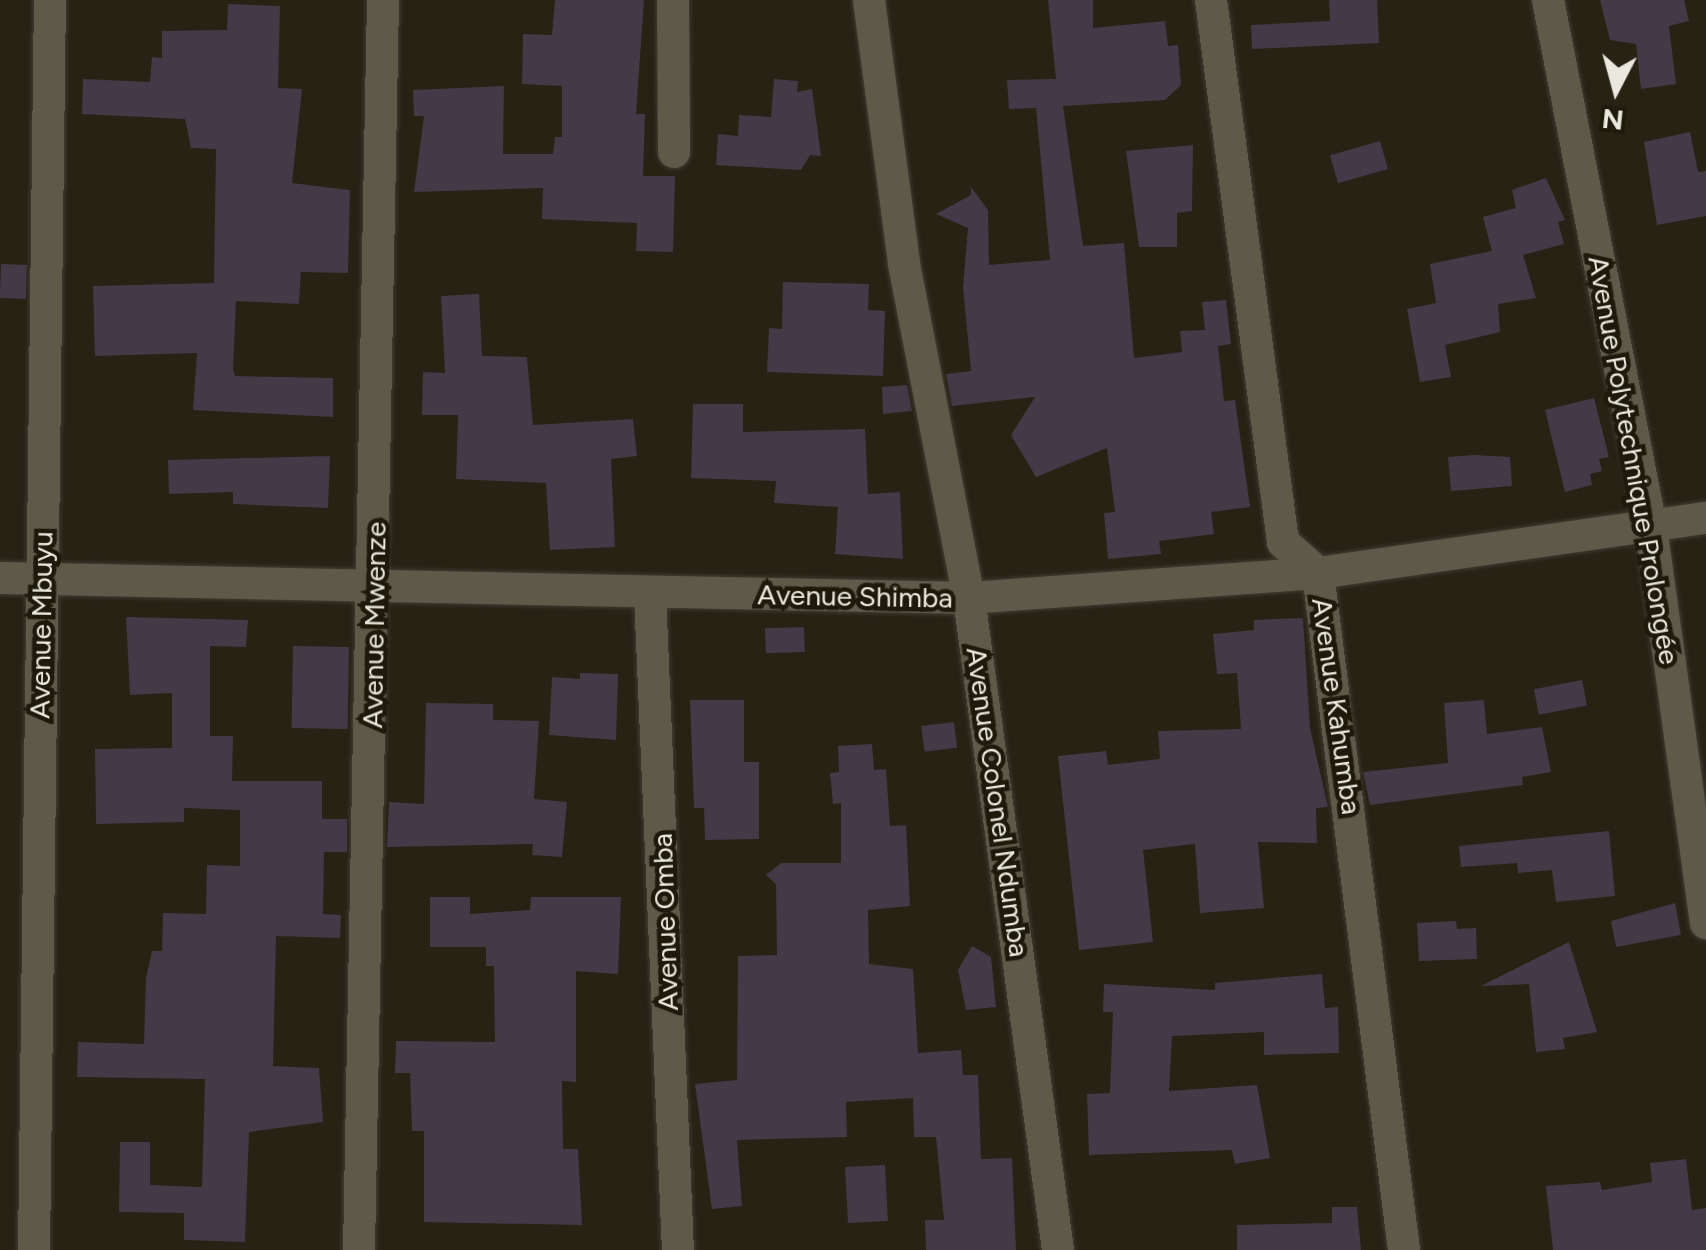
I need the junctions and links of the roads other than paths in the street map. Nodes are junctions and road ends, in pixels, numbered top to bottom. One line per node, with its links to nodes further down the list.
1 (50, 0): 12 (street, Avenue Mbuyu)
2 (383, 0): 13 (street, Avenue Mwenze)
3 (672, 0): 7 (street)
4 (869, 0): 15 (street, Avenue Colonel Ndumba)
5 (1211, 0): 10 (street, Avenue Kahumba)
6 (1548, 0): 9 (street, Avenue Polytechnique Prolongée)
7 (674, 152)
8 (1706, 518): 9 (street, Avenue Shimba)
9 (1651, 526): 10 (street, Avenue Shimba); 16 (street, Avenue Polytechnique Prolongée)
10 (1318, 573): 15 (street, Avenue Shimba); 21 (street, Avenue Kahumba)
11 (0, 578): 12 (street, Avenue Shimba)
12 (42, 579): 13 (street, Avenue Shimba); 17 (street, Avenue Mbuyu)
13 (375, 590): 14 (street, Avenue Shimba); 18 (street, Avenue Mwenze)
14 (650, 594): 15 (street, Avenue Shimba); 19 (street, Avenue Omba)
15 (969, 598): 20 (street, Avenue Colonel Ndumba)
16 (1706, 923)
17 (34, 1250)
18 (358, 1250)
19 (678, 1250)
20 (1058, 1250)
21 (1404, 1250)

